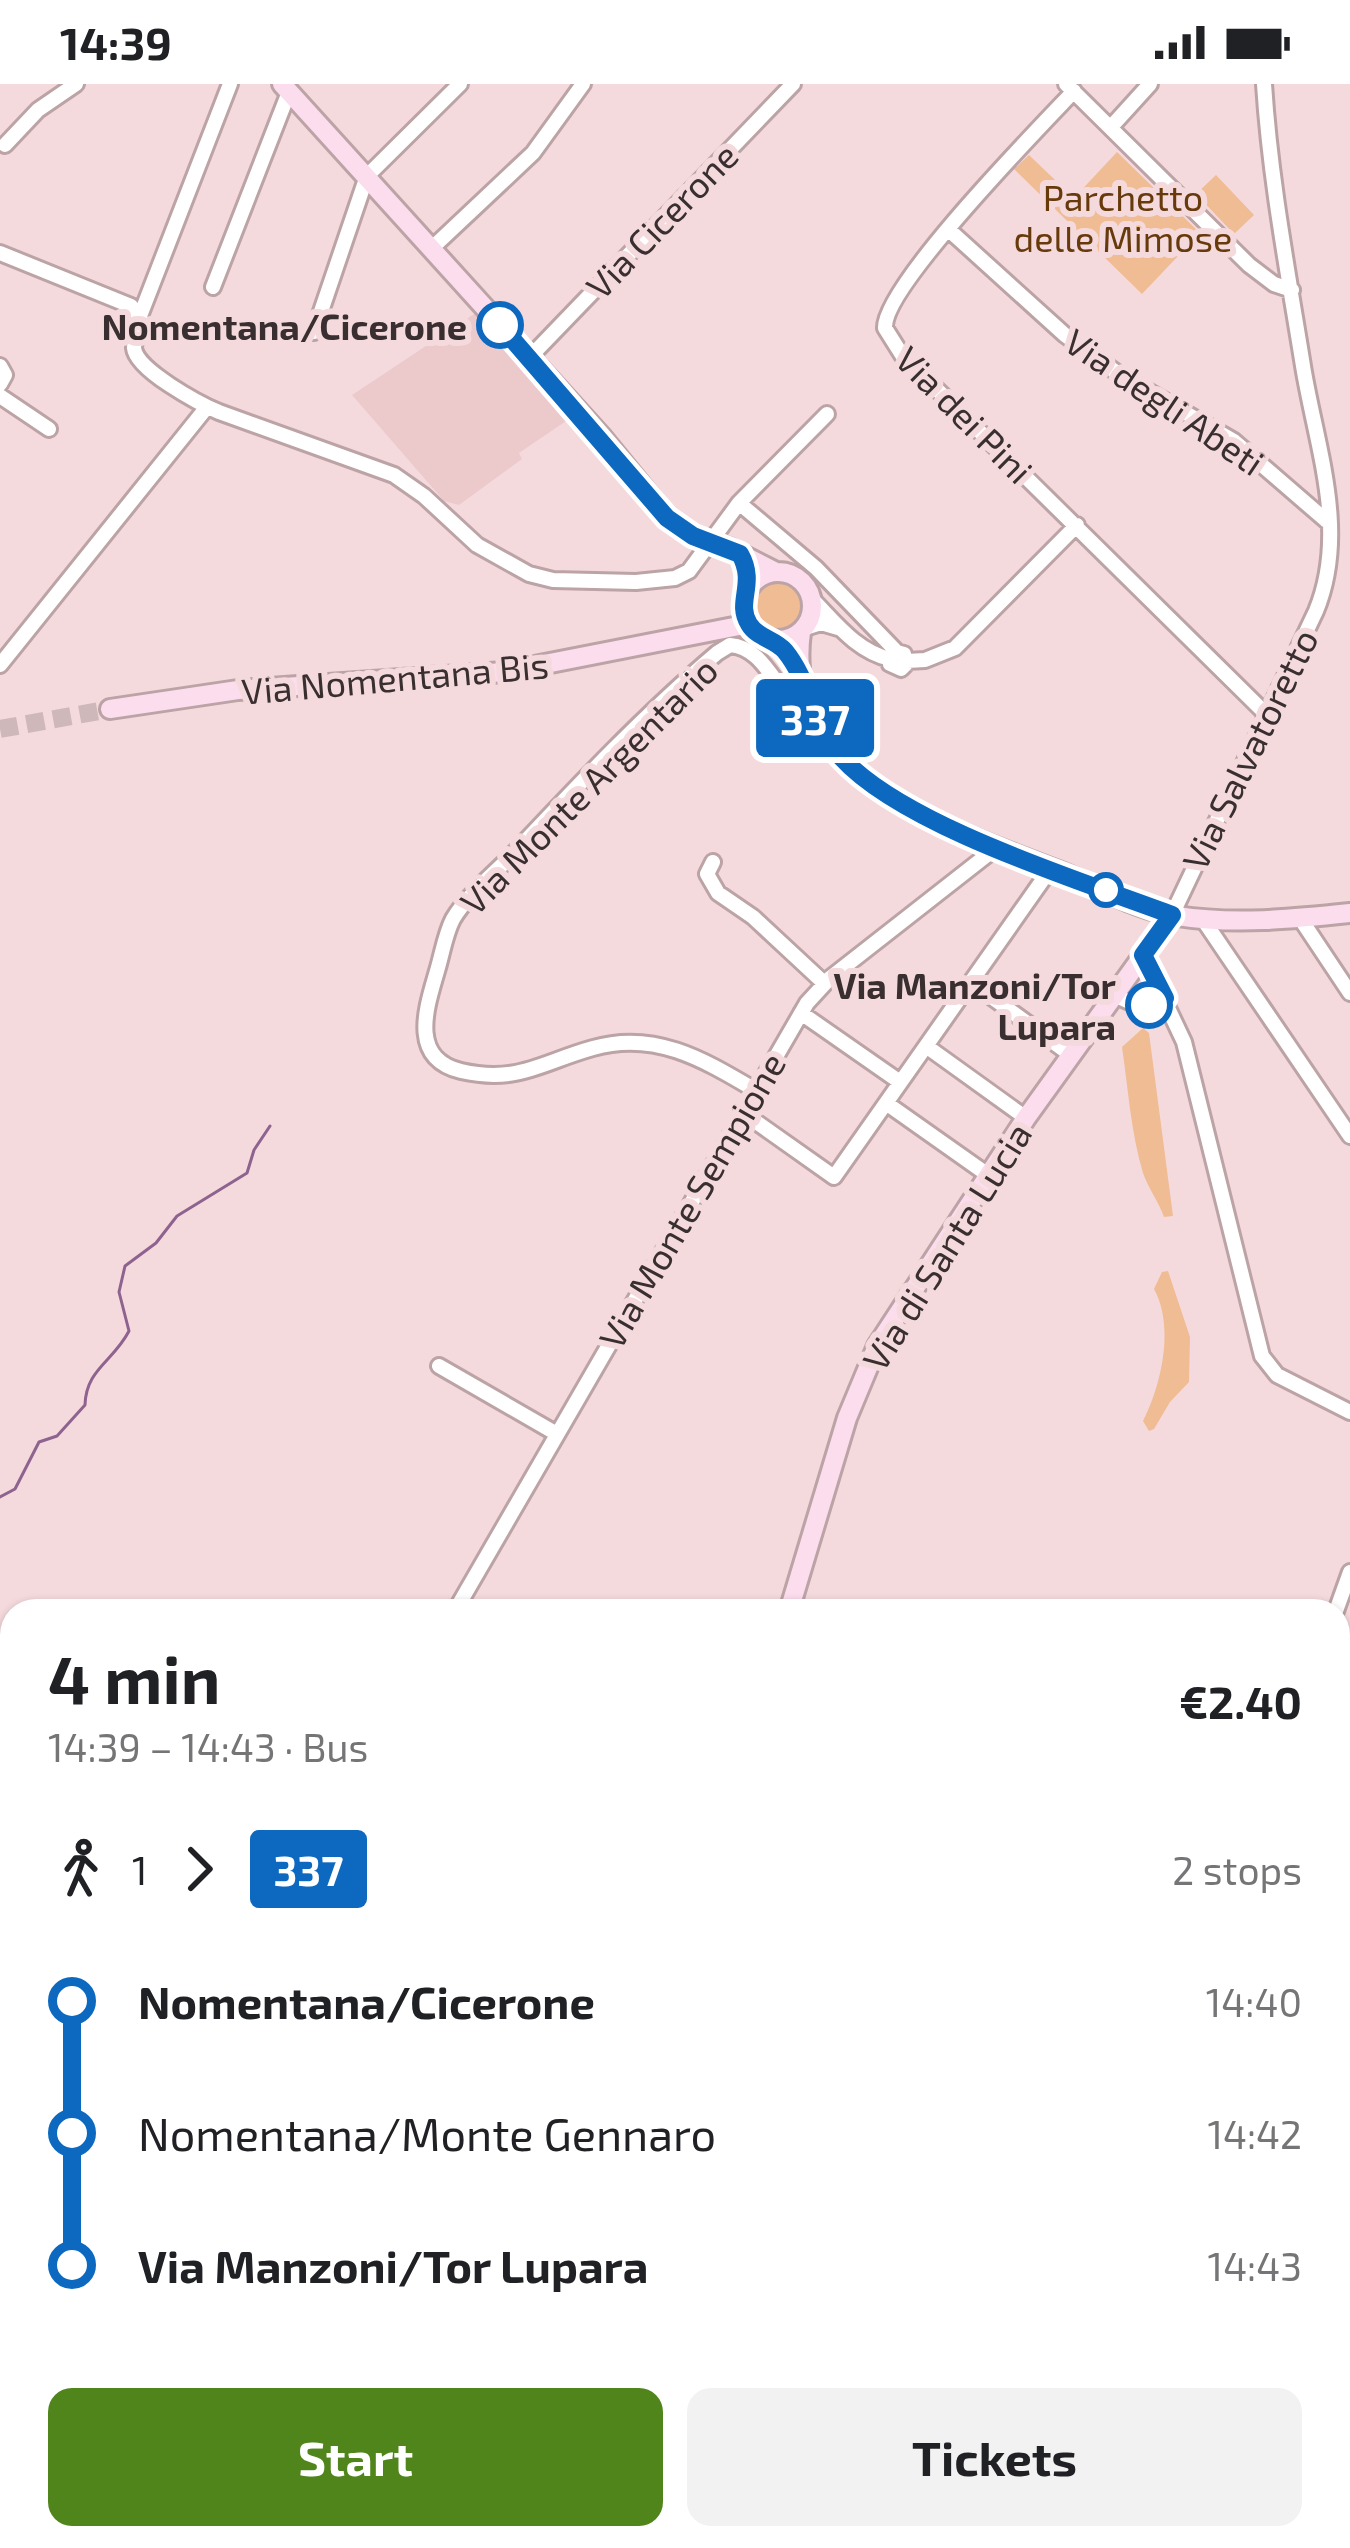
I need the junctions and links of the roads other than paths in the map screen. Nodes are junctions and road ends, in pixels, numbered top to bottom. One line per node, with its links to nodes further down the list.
1 (76, 84): 11 (street)
2 (230, 84): 18 (street)
3 (460, 84): 12 (street)
4 (583, 84): 14 (street)
5 (794, 84): 20 (street, Via Cicerone)
6 (1150, 84): 10 (street)
7 (1264, 84): 17 (street, Via Salvatoretto)
8 (286, 88): 12 (main road); 16 (street)
9 (1070, 88): 10 (street); 13 (street, Via dei Pini)
10 (1111, 127): 17 (street)
11 (5, 146)
12 (367, 176): 14 (main road); 19 (street)
13 (949, 230): 28 (street, Via degli Abeti); 29 (street, Via dei Pini)
14 (431, 249): 20 (main road)
15 (0, 253): 18 (street)
16 (213, 287)
17 (1292, 290): 28 (street, Via Salvatoretto)
18 (140, 316): 24 (street)
19 (314, 332)
20 (530, 357): 30 (main road)
21 (0, 367): 22 (street)
22 (0, 384)
23 (0, 395): 26 (street)
24 (207, 407): 30 (street); 40 (street)
25 (826, 414): 27 (street)
26 (49, 429)
27 (739, 503): 30 (street); 39 (street)
28 (1329, 523): 43 (street, Via Salvatoretto)
29 (1077, 525): 39 (street); 43 (street, Via dei Pini)
30 (712, 543): 31 (main road)
31 (740, 554): 32 (main road); 33 (main road)
32 (774, 571): 33 (main road); 34 (main road)
33 (749, 586): 35 (main road)
34 (812, 598): 36 (street); 37 (main road)
35 (748, 624): 38 (main road); 42 (main road, Via Nomentana Bis)
36 (838, 628): 37 (street); 39 (street)
37 (803, 630): 38 (main road); 41 (main road)
38 (771, 640): 41 (main road)
39 (898, 657)
40 (0, 665)
41 (800, 675): 44 (main road)
42 (110, 710)
43 (1266, 714): 49 (street, Via Salvatoretto)
44 (814, 716): 45 (main road); 62 (street, Via Monte Argentario)
45 (996, 848): 47 (main road); 54 (street, Via Monte Sempione)
46 (713, 862): 54 (street)
47 (1051, 868): 49 (main road); 53 (street)
48 (1350, 913): 51 (main road)
49 (1172, 915): 50 (main road); 52 (main road, Via di Santa Lucia)
50 (1202, 918): 51 (main road); 66 (street)
51 (1300, 918): 55 (street)
52 (1143, 955): 56 (main road, Via di Santa Lucia); 57 (street)
53 (971, 982): 59 (street); 60 (street)
54 (824, 983): 58 (street, Via Monte Sempione)
55 (1350, 992)
56 (1114, 995): 57 (street); 60 (main road, Via di Santa Lucia)
57 (1165, 998): 69 (street)
58 (801, 1013): 61 (street); 62 (street, Via Monte Sempione)
59 (926, 1046): 61 (street); 65 (street)
60 (1071, 1055): 65 (main road, Via di Santa Lucia)
61 (900, 1082): 63 (street)
62 (755, 1090): 64 (street, Via Monte Sempione)
63 (886, 1103): 64 (street); 67 (street)
64 (742, 1112): 70 (street, Via Monte Sempione)
65 (1026, 1118): 67 (main road, Via di Santa Lucia)
66 (1350, 1136)
67 (988, 1175): 72 (main road, Via di Santa Lucia)
68 (439, 1366): 70 (street)
69 (1350, 1412)
70 (557, 1434): 71 (street, Via Monte Sempione)
71 (461, 1599)
72 (793, 1599)

